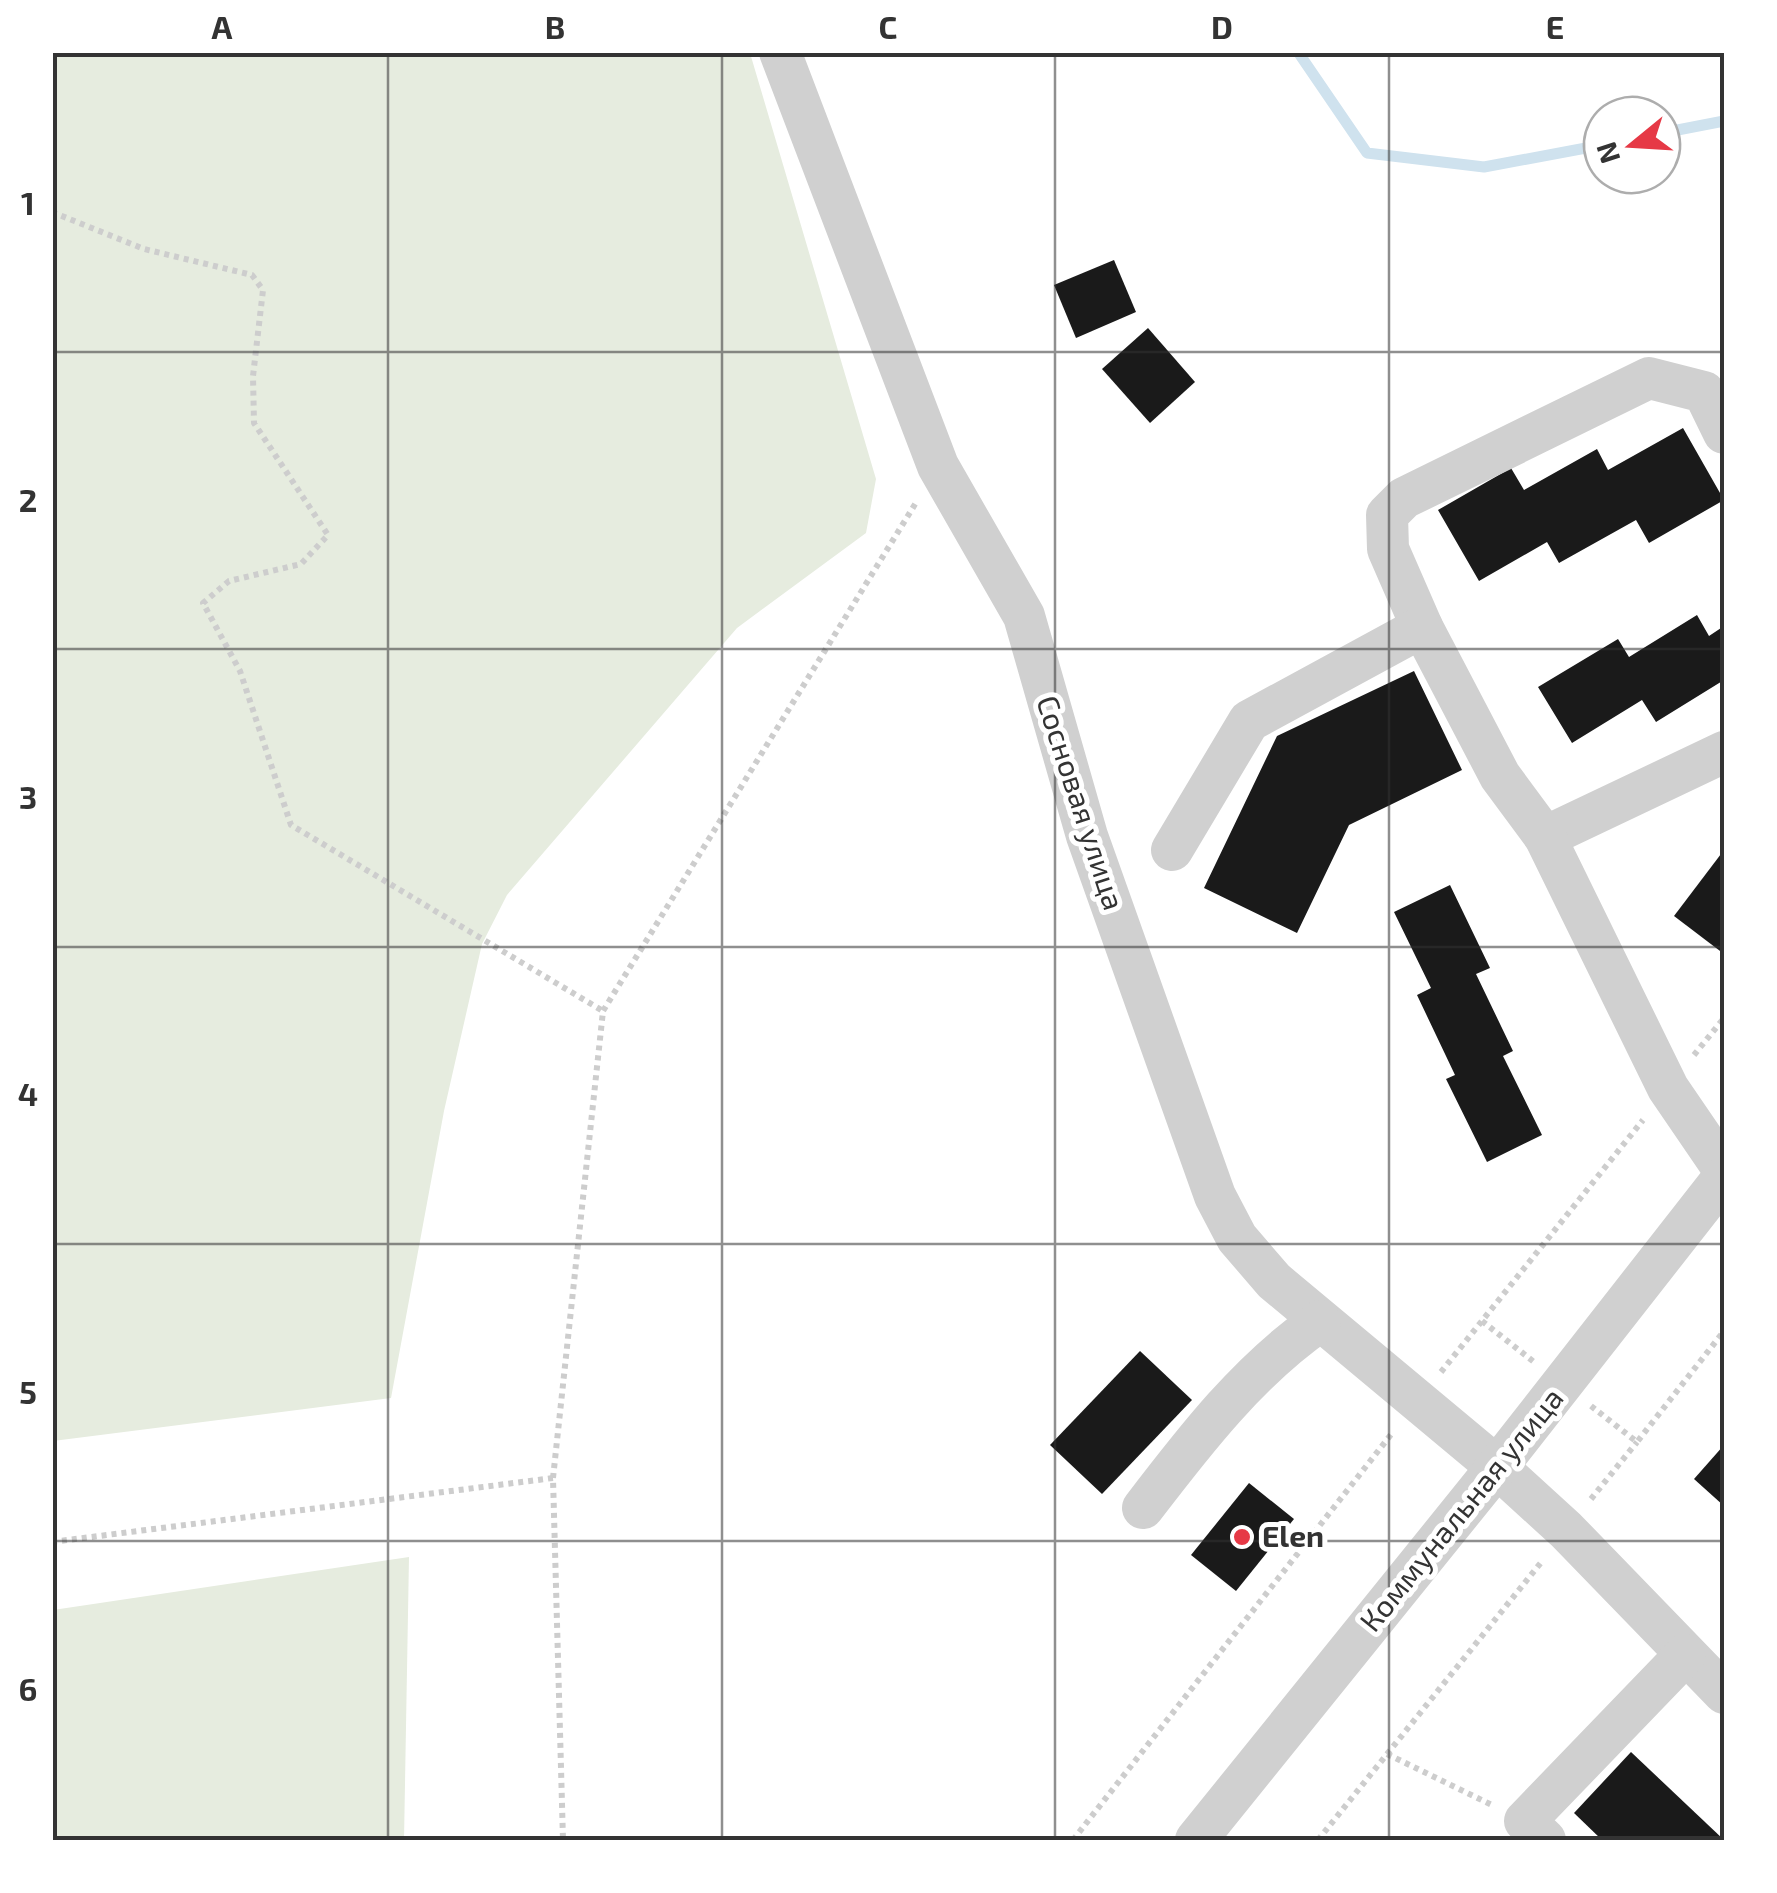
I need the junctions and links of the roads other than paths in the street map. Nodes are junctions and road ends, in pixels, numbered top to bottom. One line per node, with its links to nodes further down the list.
1 (780, 52): 8 (street, Сосновая улица)
2 (1724, 433): 3 (street)
3 (1422, 626): 5 (street); 6 (street)
4 (1724, 752): 5 (street)
5 (1545, 836): 7 (street)
6 (1172, 850)
7 (1724, 1174): 9 (street, Коммунальная улица)
8 (1320, 1321): 9 (street, Сосновая улица); 10 (street)
9 (1497, 1468): 11 (street, Сосновая улица); 14 (street, Коммунальная улица)
10 (1143, 1508)
11 (1685, 1654): 12 (street, Сосновая улица); 13 (street)
12 (1724, 1693)
13 (1535, 1831)
14 (1196, 1840)

